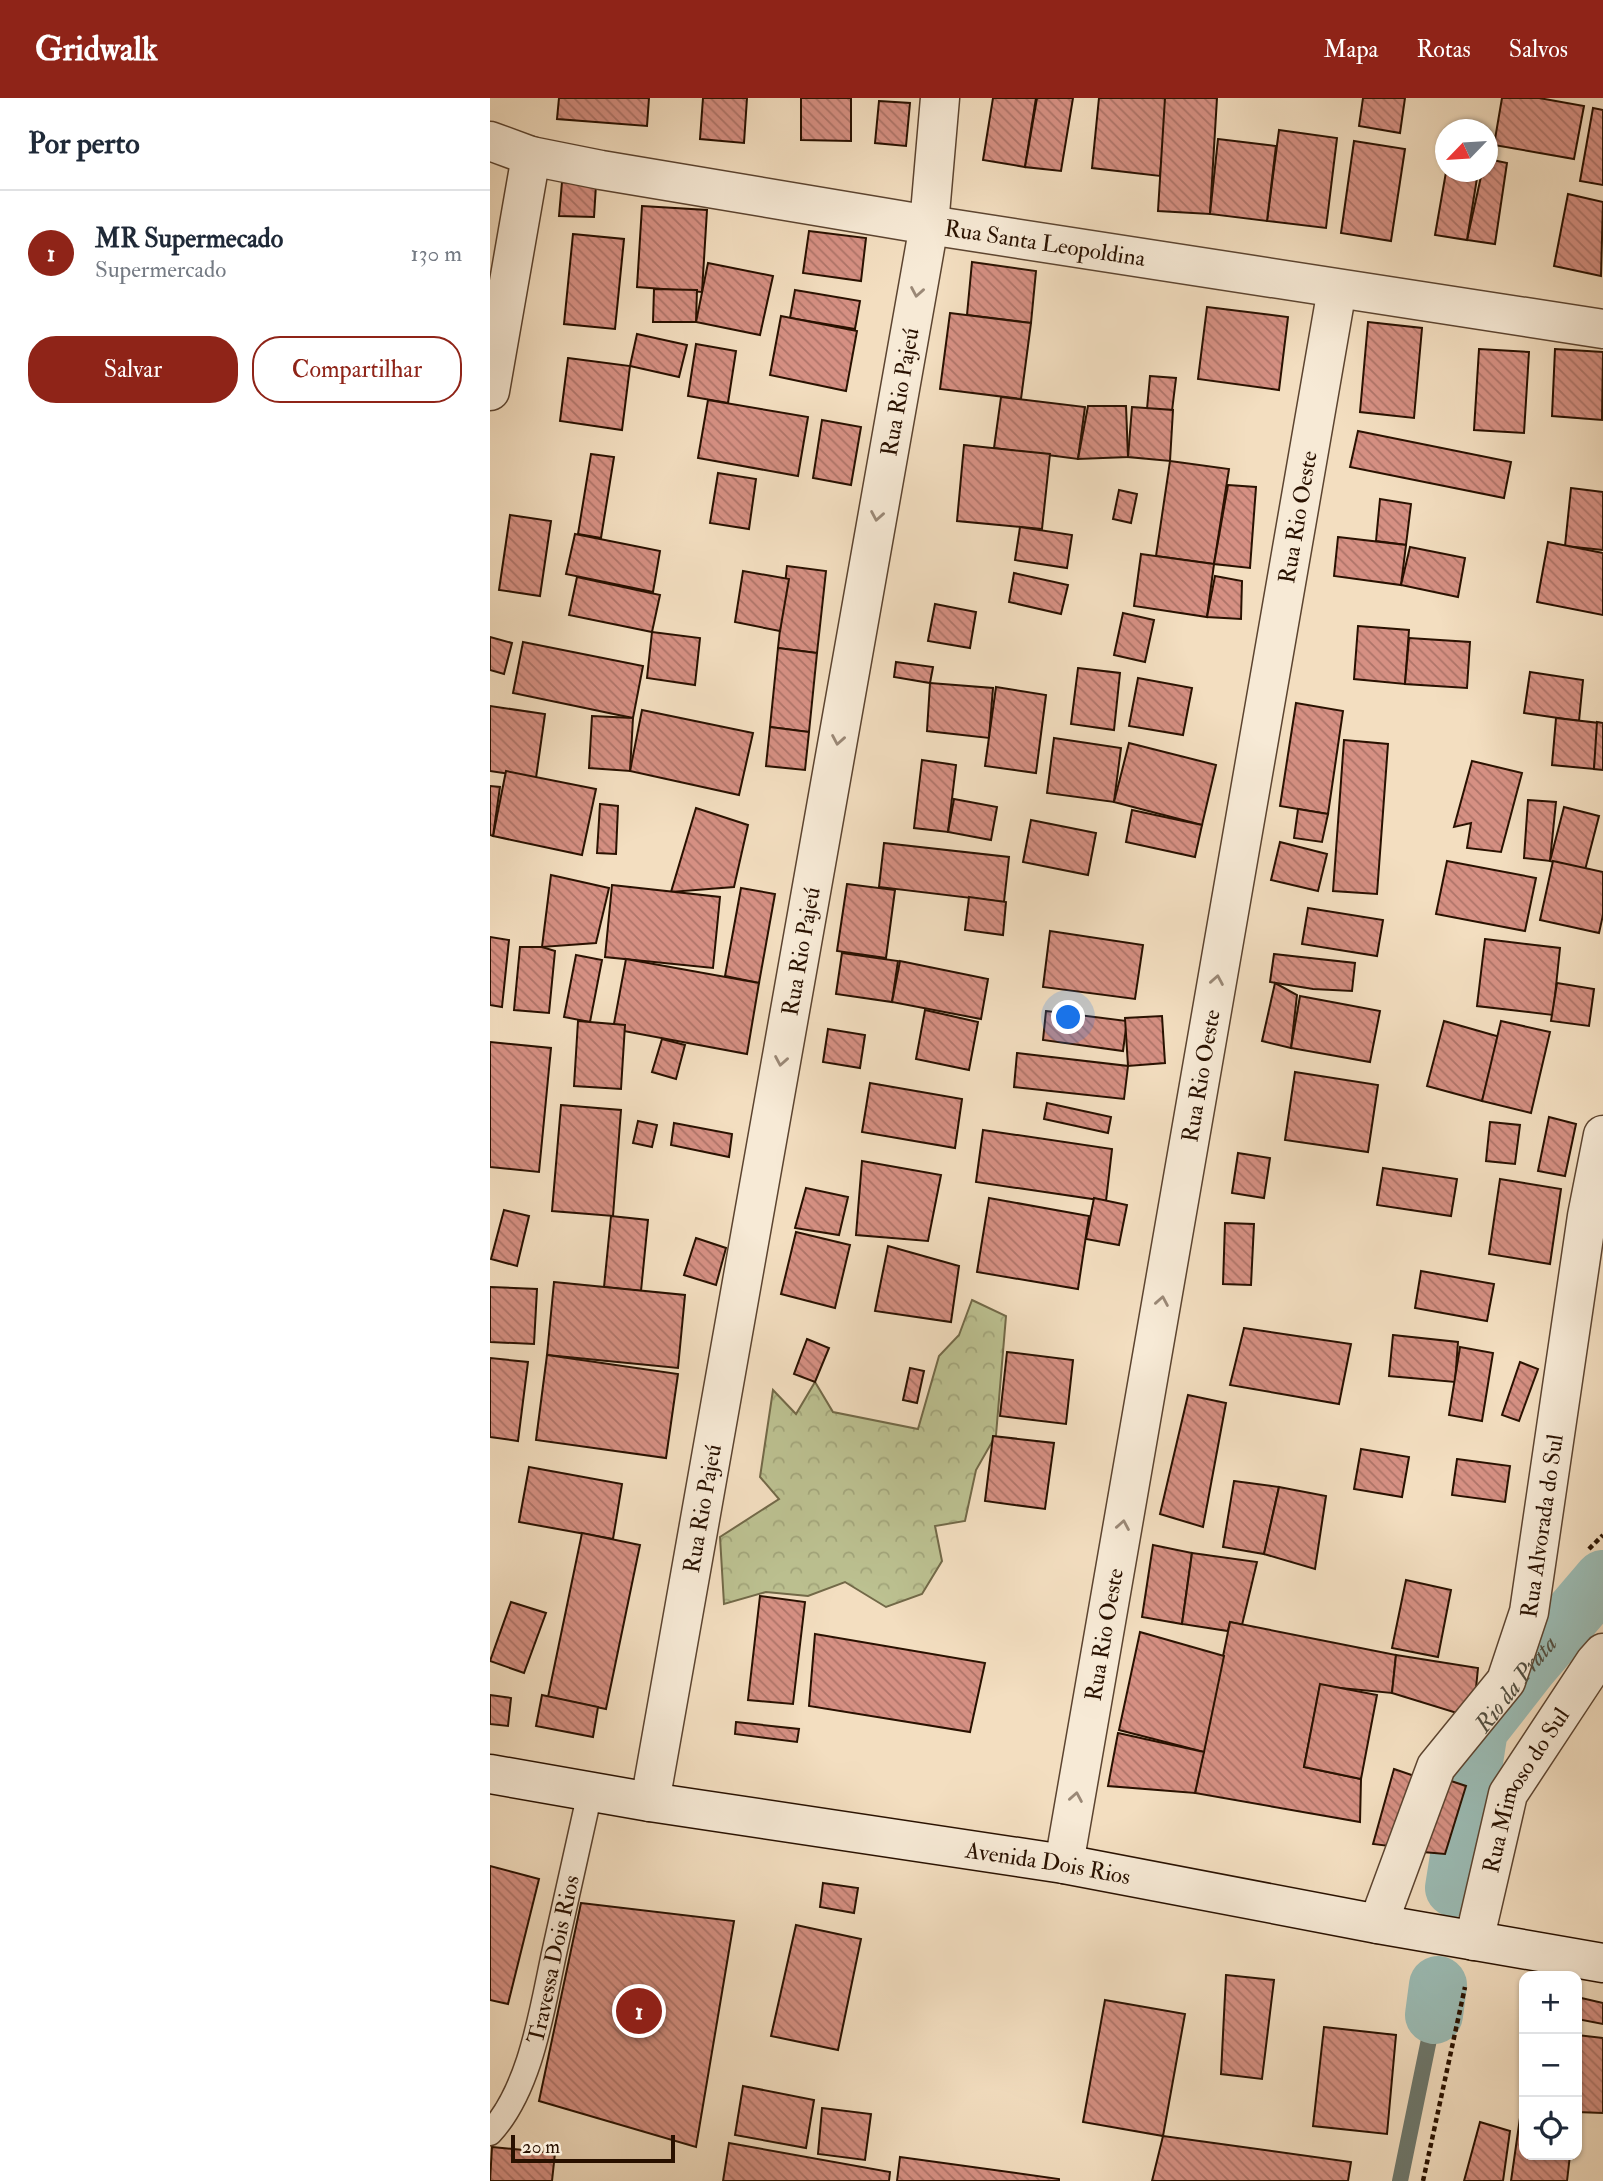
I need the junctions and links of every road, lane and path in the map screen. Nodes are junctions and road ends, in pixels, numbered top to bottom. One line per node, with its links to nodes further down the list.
1 (940, 98): 4 (street, Rua Rio Pajeú)
2 (490, 141): 3 (street, Rua Santa Leopoldina)
3 (531, 156): 4 (street, Rua Santa Leopoldina); 7 (street)
4 (929, 225): 5 (street, Rua Santa Leopoldina); 12 (street, Rua Rio Pajeú, one-way to 12)
5 (1337, 289): 6 (street, Rua Santa Leopoldina); 13 (street, Rua Rio Oeste, one-way to 5)
6 (1603, 329)
7 (490, 391)
8 (1603, 1135): 14 (street, Rua Alvorada do Sul)
9 (1603, 1653): 15 (street, Rua Mimoso do Sul)
10 (490, 1774): 11 (street, Avenida Dois Rios)
11 (590, 1792): 12 (street, Avenida Dois Rios); 17 (lane, Travessa Dois Rios)
12 (650, 1802): 13 (street, Avenida Dois Rios)
13 (1064, 1864): 14 (street, Avenida Dois Rios)
14 (1378, 1924): 15 (street, Avenida Dois Rios)
15 (1474, 1941): 16 (street, Avenida Dois Rios); 18 (path)
16 (1603, 1963)
17 (496, 2127)
18 (1423, 2181)

